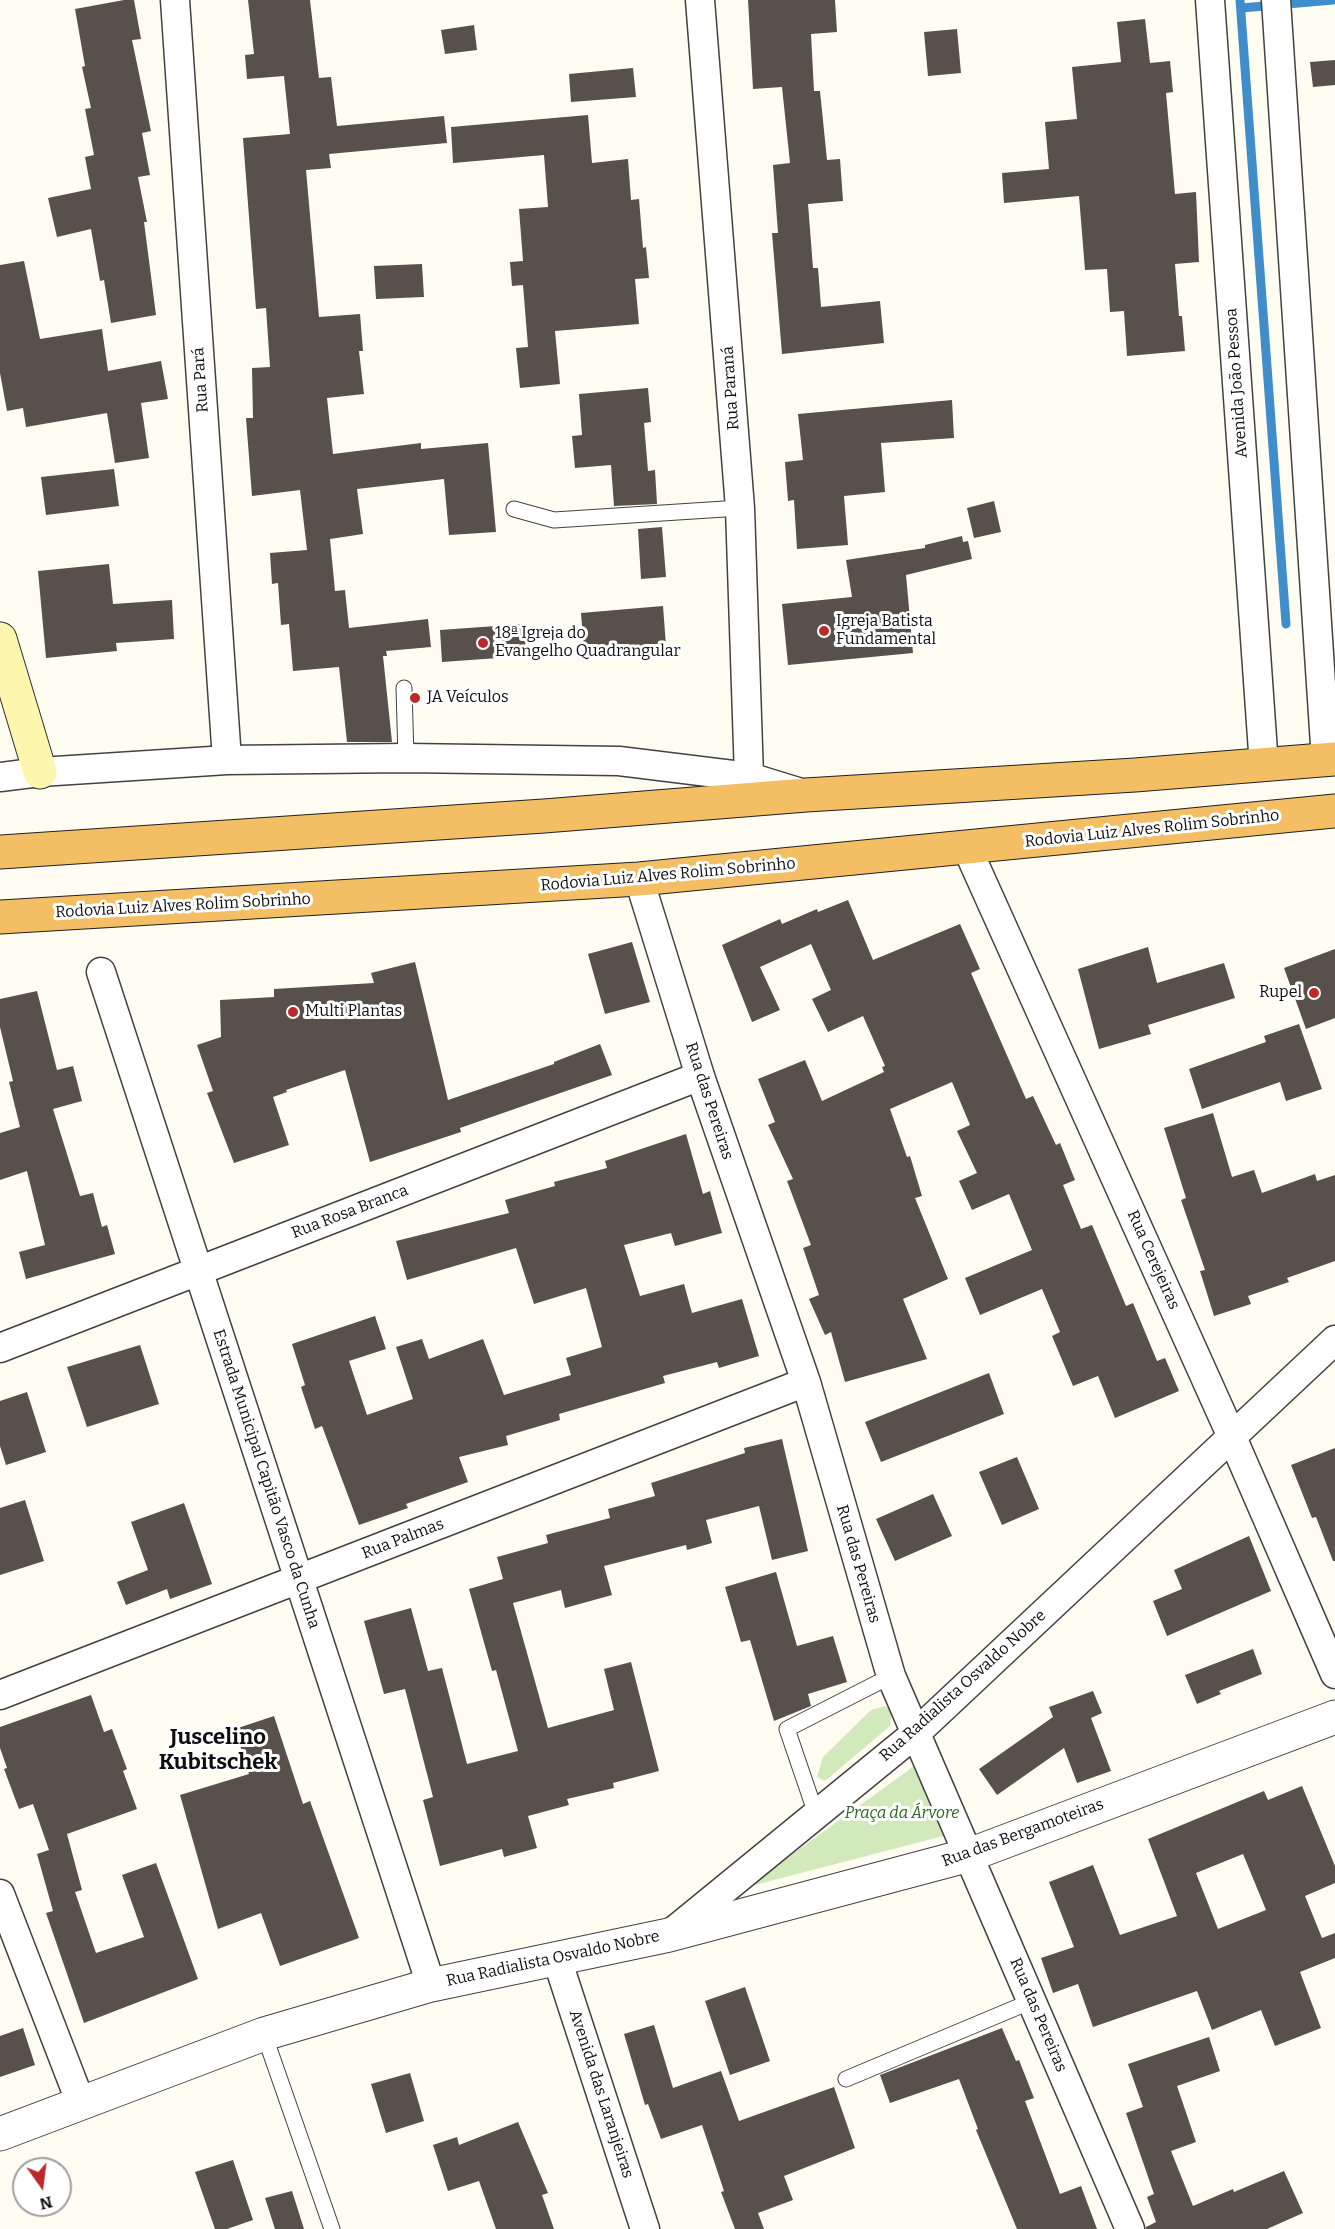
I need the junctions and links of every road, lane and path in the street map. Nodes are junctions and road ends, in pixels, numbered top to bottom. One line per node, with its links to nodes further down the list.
1 (175, 0): 11 (street, Rua Pará)
2 (700, 0): 5 (street, Rua Paraná)
3 (1210, 0): 12 (street, Avenida João Pessoa)
4 (1275, 0): 10 (street)
5 (740, 508): 6 (lane); 15 (street, Rua Paraná)
6 (514, 509)
7 (0, 639): 13 (main road)
8 (404, 688): 9 (lane)
9 (406, 758): 11 (street); 15 (street)
10 (1330, 759): 12 (highway)
11 (227, 760): 13 (street)
12 (1264, 766): 16 (highway)
13 (40, 772): 14 (street)
14 (0, 777)
15 (749, 777): 16 (street)
16 (806, 795): 19 (highway)
17 (1335, 811): 18 (highway, Rodovia Luiz Alves Rolim Sobrinho)
18 (967, 848): 20 (highway, Rodovia Luiz Alves Rolim Sobrinho); 28 (street, Rua Cerejeiras)
19 (0, 852)
20 (639, 879): 21 (highway, Rodovia Luiz Alves Rolim Sobrinho); 23 (street, Rua das Pereiras)
21 (0, 917)
22 (101, 972): 24 (street, Estrada Municipal Capitão Vasco da Cunha)
23 (700, 1076): 24 (street, Rua Rosa Branca); 27 (street, Rua das Pereiras)
24 (199, 1271): 26 (street, Rua Rosa Branca); 29 (street, Estrada Municipal Capitão Vasco da Cunha)
25 (1335, 1340): 28 (street, Rua Radialista Osvaldo Nobre)
26 (0, 1348)
27 (806, 1382): 29 (street, Rua Palmas); 31 (street, Rua das Pereiras)
28 (1232, 1437): 30 (street, Rua Cerejeiras); 34 (street, Rua Radialista Osvaldo Nobre)
29 (299, 1579): 32 (street, Rua Palmas); 40 (street, Estrada Municipal Capitão Vasco da Cunha)
30 (1335, 1674)
31 (891, 1676): 34 (street, Rua das Pereiras); 35 (lane)
32 (0, 1695)
33 (1335, 1717): 36 (street, Rua das Bergamoteiras)
34 (916, 1733): 35 (street, Rua Radialista Osvaldo Nobre); 36 (street, Rua das Pereiras)
35 (816, 1814): 38 (street, Rua Radialista Osvaldo Nobre)
36 (969, 1856): 38 (street, Rua das Bergamoteiras); 41 (street, Rua das Pereiras)
37 (0, 1894): 44 (street)
38 (669, 1935): 39 (street, Rua Radialista Osvaldo Nobre)
39 (557, 1959): 40 (street, Rua Radialista Osvaldo Nobre); 47 (street, Avenida das Laranjeiras)
40 (431, 1985): 42 (street, Rua Radialista Osvaldo Nobre)
41 (1032, 2001): 43 (lane); 48 (street, Rua das Pereiras)
42 (264, 2034): 44 (street, Rua Radialista Osvaldo Nobre); 46 (lane)
43 (846, 2079)
44 (80, 2101): 45 (street, Rua Radialista Osvaldo Nobre)
45 (0, 2134)
46 (332, 2229)
47 (645, 2229)
48 (1130, 2229)

